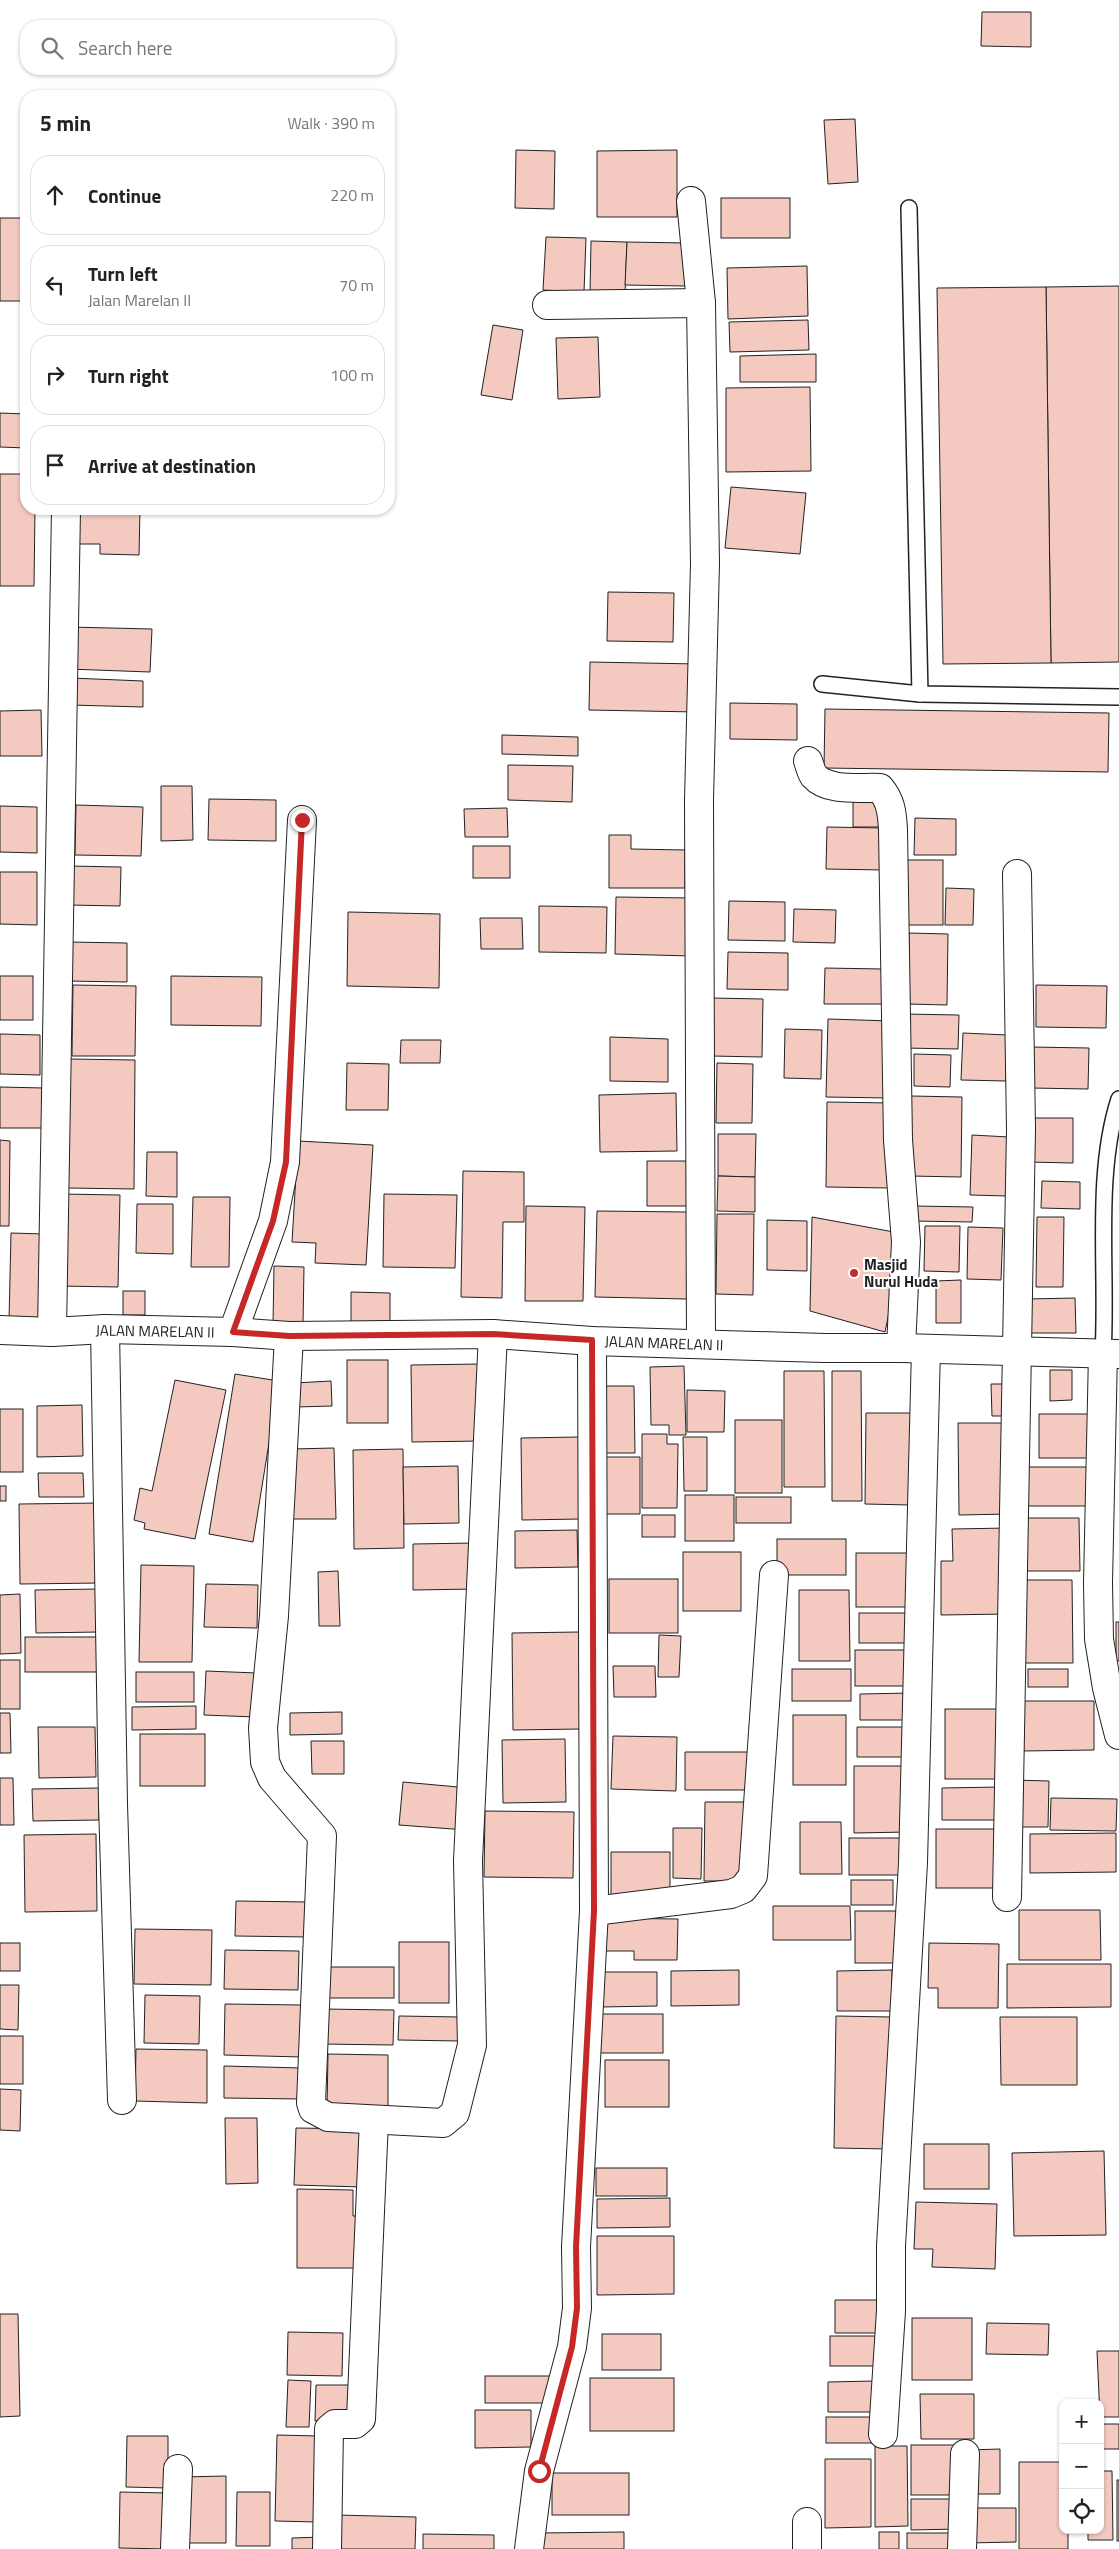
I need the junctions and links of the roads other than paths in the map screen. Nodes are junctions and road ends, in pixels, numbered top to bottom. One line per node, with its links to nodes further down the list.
1 (691, 202): 3 (street)
2 (909, 208): 7 (lane)
3 (701, 303): 4 (street); 20 (street)
4 (547, 305)
5 (66, 515): 15 (street)
6 (822, 684): 7 (lane)
7 (920, 694): 8 (lane)
8 (1119, 697)
9 (808, 761): 21 (street)
10 (302, 820): 16 (street)
11 (1017, 874): 22 (street)
12 (1119, 1098): 23 (lane)
13 (105, 1329): 15 (street, JALAN MARELAN II); 16 (street, JALAN MARELAN II); 28 (street)
14 (0, 1330): 15 (street, JALAN MARELAN II)
15 (52, 1332)
16 (233, 1332): 18 (street, JALAN MARELAN II)
17 (493, 1334): 18 (street, JALAN MARELAN II); 19 (street, JALAN MARELAN II); 29 (street)
18 (289, 1336): 29 (street)
19 (592, 1340): 20 (street, JALAN MARELAN II); 27 (street)
20 (702, 1343): 21 (street, JALAN MARELAN II)
21 (914, 1349): 22 (street, JALAN MARELAN II); 30 (street)
22 (1017, 1350): 23 (street, JALAN MARELAN II); 26 (street)
23 (1111, 1354): 25 (street)
24 (774, 1575): 27 (street)
25 (1119, 1735)
26 (1006, 1898)
27 (594, 1911): 36 (street)
28 (122, 2100)
29 (374, 2120): 35 (street)
30 (883, 2434)
31 (965, 2454): 38 (street)
32 (178, 2469): 34 (street)
33 (807, 2522): 37 (street)
34 (175, 2549)
35 (327, 2549)
36 (529, 2549)
37 (807, 2549)
38 (962, 2549)

